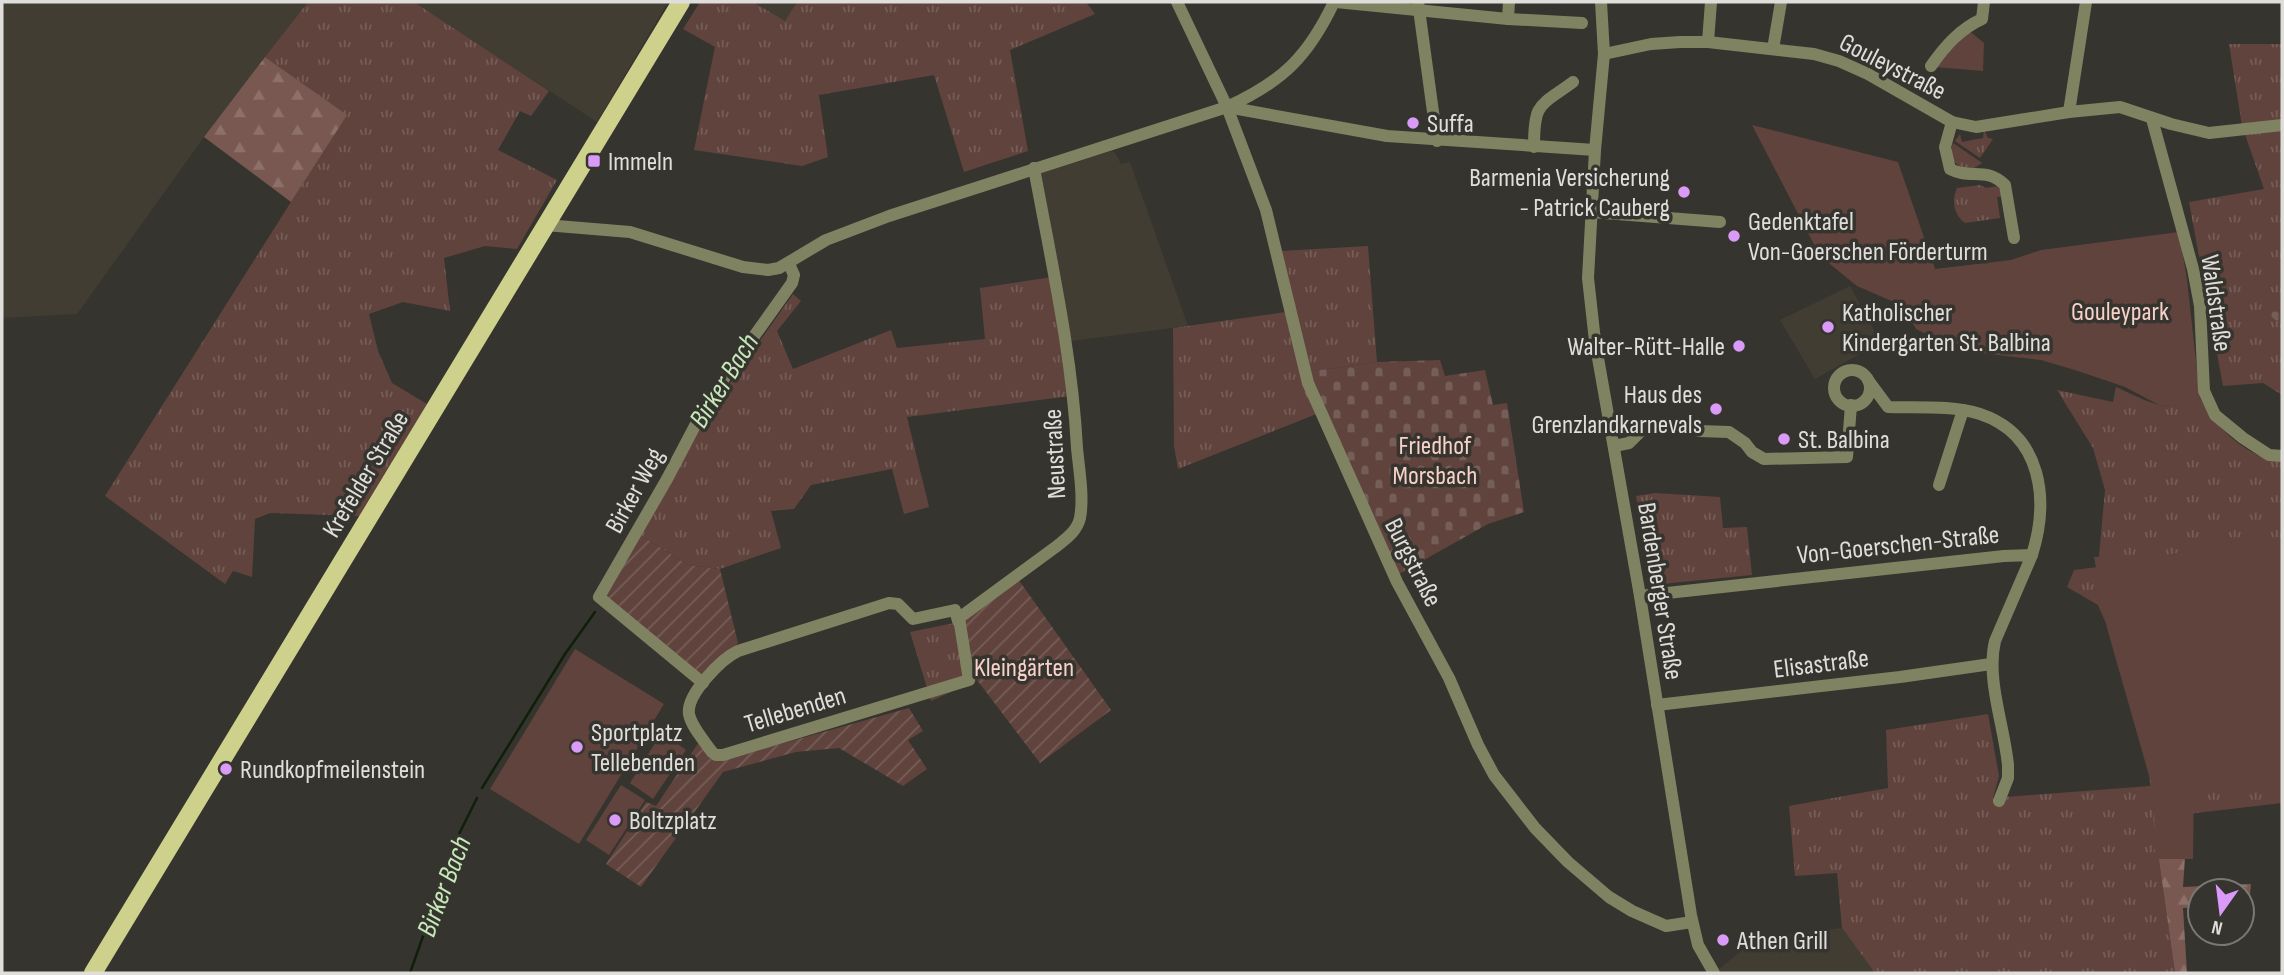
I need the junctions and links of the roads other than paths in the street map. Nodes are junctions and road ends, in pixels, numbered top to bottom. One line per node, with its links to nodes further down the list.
1 (681, 2): 29 (main road, Krefelder Straße)
2 (1177, 2): 18 (street, Burgstraße)
3 (1335, 2): 10 (street); 18 (street)
4 (1509, 2): 11 (street)
5 (1601, 2): 15 (street, Bardenberger Straße)
6 (1712, 2): 13 (street)
7 (1781, 2): 14 (street)
8 (1984, 2): 16 (street)
9 (2085, 2): 19 (street)
10 (1418, 6): 11 (street); 23 (street)
11 (1508, 19): 12 (street)
12 (1582, 23)
13 (1708, 42): 14 (street, Gouleystraße); 15 (street, Gouleystraße)
14 (1773, 49): 21 (street, Gouleystraße)
15 (1604, 54): 25 (street, Bardenberger Straße)
16 (1931, 66)
17 (1573, 82): 24 (street)
18 (1227, 107): 23 (street); 26 (street); 46 (street, Burgstraße)
19 (2068, 112): 20 (street, Gouleystraße); 21 (street, Gouleystraße)
20 (2152, 119): 22 (street, Gouleystraße); 37 (street, Waldstraße)
21 (1952, 122): 30 (street, Gouleystraße)
22 (2282, 125)
23 (1437, 141): 24 (street)
24 (1534, 146): 25 (street)
25 (1595, 150): 27 (street, Bardenberger Straße)
26 (1034, 168): 31 (street); 41 (street, Neustraße)
27 (1591, 212): 28 (street); 36 (street, Bardenberger Straße)
28 (1720, 222)
29 (545, 225): 31 (street); 47 (main road, Krefelder Straße)
30 (2014, 238)
31 (789, 264): 43 (street, Birker Weg)
32 (1868, 380): 33 (street); 33 (street); 34 (street)
33 (1853, 405): 34 (street); 36 (street)
34 (1888, 407): 35 (street)
35 (1963, 410): 38 (street); 39 (street)
36 (1614, 446): 40 (street, Bardenberger Straße)
37 (2282, 456)
38 (1938, 485)
39 (2032, 555): 40 (street, Von-Goerschen-Straße); 42 (street, Von-Goerschen-Straße)
40 (1640, 596): 44 (street, Bardenberger Straße)
41 (958, 621): 43 (street, Tellebenden); 43 (street, Tellebenden)
42 (1991, 664): 44 (street, Elisastraße); 45 (street, Von-Goerschen-Straße)
43 (703, 682)
44 (1657, 705): 46 (street, Bardenberger Straße)
45 (1999, 801)
46 (1692, 922): 48 (street, Bardenberger Straße)
47 (93, 973)
48 (1714, 973)

